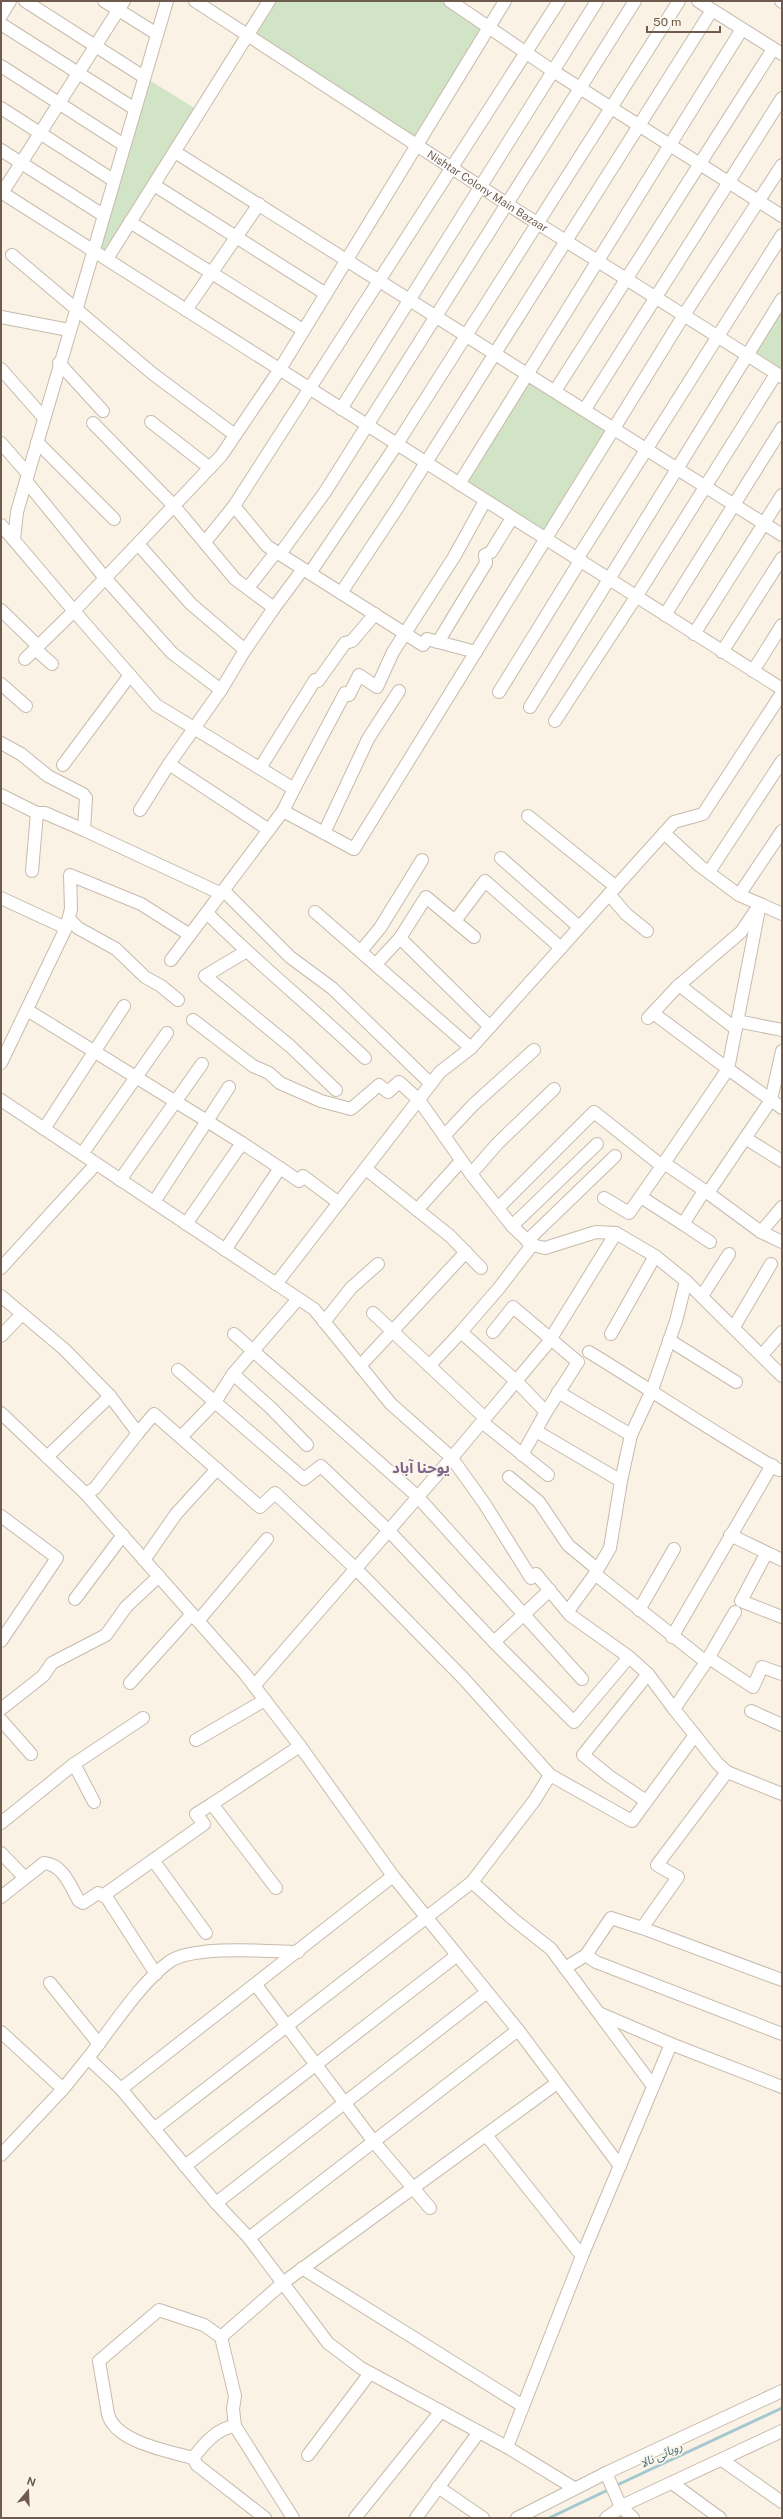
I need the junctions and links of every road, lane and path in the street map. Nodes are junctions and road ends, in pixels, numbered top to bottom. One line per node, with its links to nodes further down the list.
1 (10, 1): 16 (street)
2 (25, 1): 22 (street)
3 (104, 1): 14 (street)
4 (167, 1): 20 (street)
5 (195, 1): 21 (street, Nishtar Colony Main Bazaar)
6 (269, 1): 21 (street)
7 (450, 1): 18 (street)
8 (505, 1): 18 (street)
9 (560, 1): 24 (street)
10 (597, 1): 26 (street)
11 (636, 1): 29 (street)
12 (680, 1): 33 (street)
13 (698, 1): 15 (street)
14 (122, 6): 20 (street); 22 (street)
15 (712, 10): 19 (street); 35 (street)
16 (1, 16)
17 (1, 24): 27 (street)
18 (489, 26): 24 (street); 37 (street)
19 (742, 28): 23 (street); 39 (street)
20 (157, 34): 28 (street)
21 (249, 36): 37 (street, Nishtar Colony Main Bazaar); 41 (street)
22 (96, 46): 27 (street); 28 (street)
23 (778, 51): 43 (street)
24 (526, 53): 26 (street); 45 (street)
25 (1, 66): 31 (street)
26 (553, 71): 29 (street); 49 (street)
27 (78, 73): 31 (street); 34 (street)
28 (144, 77): 34 (street)
29 (581, 88): 33 (street); 53 (street)
30 (782, 98): 47 (street)
31 (60, 104): 36 (street); 38 (street)
32 (1, 108): 36 (street)
33 (611, 108): 35 (street); 57 (street)
34 (135, 109): 38 (street)
35 (639, 126): 39 (street); 60 (street)
36 (40, 133): 42 (street); 46 (street)
37 (417, 144): 45 (street, Nishtar Colony Main Bazaar); 64 (street)
38 (124, 145): 46 (street)
39 (669, 145): 43 (street); 65 (street)
40 (1, 150): 42 (street)
41 (175, 152): 48 (street); 52 (street)
42 (21, 163): 50 (street); 54 (street)
43 (699, 164): 47 (street); 67 (street)
44 (782, 165): 51 (street)
45 (453, 167): 49 (street, Nishtar Colony Main Bazaar); 68 (street)
46 (113, 180): 54 (street)
47 (729, 182): 51 (street); 70 (street)
48 (154, 185): 56 (street); 59 (street)
49 (482, 185): 53 (street, Nishtar Colony Main Bazaar); 71 (street)
50 (1, 193): 61 (street)
51 (759, 202): 55 (street); 75 (street)
52 (259, 204): 59 (street); 64 (street)
53 (507, 204): 57 (street, Nishtar Colony Main Bazaar); 76 (street)
54 (103, 215): 61 (street)
55 (782, 216)
56 (130, 222): 63 (street); 66 (street)
57 (538, 222): 60 (street, Nishtar Colony Main Bazaar); 80 (street)
58 (782, 235): 81 (street)
59 (237, 238): 66 (street); 69 (street)
60 (566, 240): 65 (street, Nishtar Colony Main Bazaar); 82 (street)
61 (92, 250): 63 (street); 73 (street)
62 (12, 255): 73 (street)
63 (107, 259): 74 (street)
64 (347, 259): 68 (street); 69 (street)
65 (598, 260): 67 (street, Nishtar Colony Main Bazaar); 87 (street)
66 (211, 273): 74 (street); 79 (street)
67 (627, 279): 70 (street, Nishtar Colony Main Bazaar); 90 (street)
68 (380, 280): 71 (street); 89 (street)
69 (326, 294): 79 (street)
70 (656, 297): 75 (street, Nishtar Colony Main Bazaar); 92 (street)
71 (409, 299): 76 (street); 91 (street)
72 (782, 299): 83 (street)
73 (75, 310): 78 (street); 100 (street)
74 (186, 310): 86 (street)
75 (684, 315): 81 (street, Nishtar Colony Main Bazaar); 99 (street)
76 (436, 316): 80 (street); 97 (street)
77 (1, 318): 78 (street)
78 (69, 330): 84 (street)
79 (303, 330): 86 (street)
80 (467, 335): 82 (street); 103 (street)
81 (717, 336): 83 (street, Nishtar Colony Main Bazaar); 104 (street)
82 (495, 352): 87 (street); 105 (street)
83 (747, 355): 88 (street, Nishtar Colony Main Bazaar); 107 (street)
84 (59, 363): 93 (street); 94 (street)
85 (1, 369): 94 (street)
86 (280, 369): 89 (street); 100 (street)
87 (526, 372): 90 (street); 109 (street)
88 (779, 375): 110 (street)
89 (311, 389): 91 (street); 114 (street)
90 (555, 391): 92 (street)
91 (341, 409): 97 (street)
92 (585, 410): 99 (street)
93 (103, 411)
94 (44, 418): 101 (street)
95 (151, 422): 106 (street)
96 (93, 423): 113 (street)
97 (367, 425): 103 (street); 125 (street)
98 (782, 428): 115 (street)
99 (614, 429): 104 (street); 122 (street)
100 (235, 435): 106 (street)
101 (37, 442): 108 (street); 117 (street)
102 (1, 443): 108 (street)
103 (397, 444): 105 (street); 128 (street)
104 (645, 450): 107 (street); 127 (street)
105 (425, 463): 109 (street); 132 (street)
106 (210, 468): 113 (street)
107 (676, 469): 110 (street); 130 (street)
108 (27, 478): 121 (street); 129 (street)
109 (459, 484): 112 (street)
110 (705, 487): 115 (street); 133 (street)
111 (782, 494): 118 (street)
112 (485, 501): 116 (street); 140 (street)
113 (174, 506): 123 (street); 124 (street)
114 (234, 506): 123 (street); 125 (street)
115 (734, 506): 118 (street); 138 (street)
116 (512, 518): 122 (street); 142 (street)
117 (114, 519)
118 (764, 524): 120 (street); 141 (street)
119 (1, 525): 121 (street)
120 (782, 535)
121 (14, 539): 136 (street)
122 (546, 539): 127 (street); 145 (street)
123 (205, 542): 131 (street)
124 (138, 544): 129 (street); 144 (street)
125 (278, 553): 128 (street); 131 (street)
126 (782, 558): 146 (street)
127 (578, 560): 130 (street); 155 (street)
128 (307, 571): 132 (street); 134 (street)
129 (106, 578): 136 (street); 153 (street)
130 (608, 578): 133 (street); 158 (street)
131 (248, 588): 134 (street)
132 (341, 593): 137 (street)
133 (636, 597): 138 (street); 159 (street)
134 (274, 608): 144 (street)
135 (1, 610): 143 (street)
136 (74, 611): 143 (street); 150 (street)
137 (375, 614): 140 (street); 165 (street)
138 (665, 615): 141 (street)
139 (782, 625): 149 (street)
140 (406, 634): 142 (street); 166 (street)
141 (694, 634): 146 (street)
142 (438, 642): 145 (street)
143 (37, 648): 147 (street); 148 (street)
144 (245, 650): 153 (street)
145 (476, 652): 175 (street)
146 (722, 652): 149 (street)
147 (25, 659)
148 (52, 664)
149 (753, 671): 152 (street)
150 (130, 675): 160 (street); 164 (street)
151 (1, 684): 157 (street)
152 (782, 689)
153 (221, 690): 160 (street)
154 (399, 690): 175 (street)
155 (498, 692)
156 (782, 693): 176 (street)
157 (26, 706)
158 (530, 708)
159 (555, 721)
160 (192, 727): 163 (street); 165 (street)
161 (1, 743): 172 (street)
162 (782, 761): 181 (street)
163 (169, 764): 168 (street); 173 (street)
164 (63, 765)
165 (260, 768): 166 (street)
166 (294, 789): 169 (street)
167 (1, 795): 170 (street)
168 (140, 810)
169 (283, 811): 173 (street); 175 (street)
170 (37, 813): 172 (street); 180 (street)
171 (528, 816): 182 (street)
172 (84, 830): 183 (street)
173 (269, 830): 183 (street)
174 (782, 831): 177 (street)
175 (324, 833)
176 (664, 833): 181 (street); 182 (street)
177 (777, 850): 184 (street)
178 (501, 858): 192 (street)
179 (422, 860): 198 (street)
180 (32, 871)
181 (709, 872): 184 (street)
182 (612, 890): 192 (street); 193 (street)
183 (223, 892): 188 (street); 220 (street)
184 (739, 894): 186 (street)
185 (1, 898): 191 (street)
186 (760, 904): 189 (street); 202 (street); 207 (street)
187 (315, 912): 198 (street)
188 (206, 914): 194 (street); 199 (street)
189 (782, 914)
190 (454, 921): 195 (street); 196 (street); 197 (street)
191 (67, 923): 194 (street); 203 (street); 205 (street)
192 (579, 928): 197 (street)
193 (647, 931)
194 (190, 935): 200 (street)
195 (474, 937)
196 (400, 938): 201 (street); 208 (street)
197 (561, 948): 208 (street)
198 (361, 951): 201 (street)
199 (245, 952): 215 (street); 223 (street)
200 (171, 960)
201 (376, 964): 211 (street)
202 (679, 985): 207 (street); 218 (street)
203 (178, 1000)
204 (124, 1006): 214 (street)
205 (27, 1010): 214 (street); 216 (street)
206 (193, 1020): 225 (street)
207 (737, 1025): 209 (street); 218 (street)
208 (490, 1027): 211 (street)
209 (782, 1030)
210 (167, 1032): 219 (street)
211 (470, 1048): 220 (street)
212 (534, 1050): 231 (street)
213 (782, 1050): 226 (street)
214 (95, 1052): 219 (street); 230 (street)
215 (365, 1058)
216 (1, 1063)
217 (202, 1064): 227 (street)
218 (728, 1069): 226 (street); 240 (street)
219 (136, 1078): 227 (street); 235 (street)
220 (431, 1084): 225 (street)
221 (229, 1087): 229 (street)
222 (554, 1089): 243 (street)
223 (336, 1090)
224 (1, 1100): 230 (street)
225 (419, 1100): 231 (street); 242 (street)
226 (771, 1100): 228 (street); 232 (street)
227 (175, 1101): 229 (street); 244 (street)
228 (782, 1108)
229 (207, 1121): 233 (street); 248 (street)
230 (44, 1129): 235 (street)
231 (444, 1136): 237 (street)
232 (745, 1138): 238 (street); 245 (street)
233 (242, 1143): 241 (street); 253 (street)
234 (597, 1144): 255 (street)
235 (82, 1154): 239 (street)
236 (615, 1156): 260 (street)
237 (461, 1160): 243 (street); 252 (street)
238 (782, 1161)
239 (96, 1164): 244 (street); 267 (street)
240 (663, 1165): 245 (street); 246 (street); 251 (street)
241 (280, 1168): 249 (street); 261 (street)
242 (366, 1168): 249 (street); 252 (street)
243 (471, 1174): 251 (street)
244 (120, 1180): 248 (street)
245 (706, 1192): 254 (street); 256 (street)
246 (641, 1197): 247 (street); 254 (street)
247 (604, 1198)
248 (154, 1202): 253 (street)
249 (339, 1203): 270 (street)
250 (782, 1207): 256 (street)
251 (498, 1208): 255 (street)
252 (417, 1210): 262 (street)
253 (186, 1224): 261 (street)
254 (682, 1224): 258 (street)
255 (512, 1226): 260 (street)
256 (762, 1232): 259 (street)
257 (616, 1233): 260 (street); 264 (street); 285 (street)
258 (710, 1242)
259 (782, 1242)
260 (529, 1243): 279 (street)
261 (225, 1250): 270 (street)
262 (466, 1252): 268 (street); 278 (street)
263 (729, 1254): 272 (street)
264 (655, 1256): 269 (street); 283 (street)
265 (378, 1264): 276 (street)
266 (771, 1264): 277 (street)
267 (1, 1268)
268 (481, 1268)
269 (686, 1281): 272 (street); 286 (street)
270 (276, 1284): 273 (street)
271 (1, 1296): 275 (street)
272 (702, 1296): 277 (street)
273 (298, 1299): 276 (street); 287 (street)
274 (373, 1313): 278 (street)
275 (22, 1314): 284 (street); 299 (street)
276 (324, 1322): 290 (street)
277 (734, 1327): 289 (street)
278 (392, 1332): 290 (street); 291 (street)
279 (461, 1332): 291 (street); 295 (street)
280 (493, 1332): 285 (street)
281 (782, 1332): 289 (street)
282 (234, 1334): 287 (street)
283 (611, 1334)
284 (1, 1336)
285 (550, 1340): 295 (street); 298 (street)
286 (669, 1340): 296 (street); 297 (street)
287 (254, 1351): 293 (street); 318 (street)
288 (589, 1352): 297 (street)
289 (762, 1355): 294 (street)
290 (360, 1366): 311 (street)
291 (429, 1366): 303 (street)
292 (178, 1370): 300 (street)
293 (233, 1374): 300 (street); 308 (street)
294 (782, 1376)
295 (516, 1381): 301 (street); 303 (street)
296 (736, 1382)
297 (652, 1390): 306 (street); 312 (street)
298 (558, 1392): 301 (street); 306 (street)
299 (110, 1396): 305 (street); 310 (street)
300 (215, 1402): 307 (street); 320 (street)
301 (546, 1412): 304 (street)
302 (1, 1413): 310 (street)
303 (484, 1420): 309 (street); 311 (street)
304 (536, 1431): 309 (street); 316 (street)
305 (138, 1433): 307 (street); 317 (street)
306 (631, 1435): 316 (street)
307 (181, 1437): 313 (street)
308 (307, 1445)
309 (522, 1455): 314 (street)
310 (47, 1456): 317 (street)
311 (451, 1457): 318 (street); 331 (street)
312 (779, 1468): 322 (street)
313 (217, 1469): 326 (street); 328 (street)
314 (548, 1475)
315 (509, 1477): 329 (street)
316 (621, 1481): 329 (street)
317 (86, 1494): 321 (street)
318 (418, 1496): 320 (street); 336 (street)
319 (1, 1516): 340 (street)
320 (388, 1530): 328 (street); 341 (street)
321 (123, 1535): 326 (street); 332 (street)
322 (730, 1535): 325 (street); 339 (street)
323 (266, 1539): 338 (street)
324 (674, 1549): 333 (street)
325 (766, 1554): 327 (street); 337 (street)
326 (144, 1560): 330 (street)
327 (782, 1560)
328 (356, 1569): 348 (street); 362 (street)
329 (596, 1571): 333 (street); 334 (street)
330 (159, 1576): 338 (street); 350 (street)
331 (550, 1590): 334 (street); 336 (street)
332 (75, 1598)
333 (639, 1610): 339 (street)
334 (568, 1612): 342 (street)
335 (735, 1612): 343 (street)
336 (526, 1614): 341 (street); 346 (street)
337 (782, 1617)
338 (195, 1618): 347 (street); 348 (street)
339 (672, 1637): 343 (street)
340 (1, 1641)
341 (494, 1642): 342 (street)
342 (629, 1657): 344 (street)
343 (707, 1660): 345 (street); 351 (street)
344 (648, 1674): 351 (street); 364 (street)
345 (782, 1674)
346 (582, 1680)
347 (130, 1683)
348 (254, 1686): 349 (street)
349 (265, 1700): 357 (street); 358 (street)
350 (1, 1709)
351 (674, 1709): 356 (street)
352 (751, 1711): 355 (street)
353 (143, 1718): 360 (street)
354 (1, 1720): 359 (street)
355 (782, 1724)
356 (695, 1736): 361 (street); 364 (street)
357 (196, 1740)
358 (300, 1746): 366 (street); 370 (street)
359 (31, 1754)
360 (74, 1764): 365 (street); 367 (street)
361 (727, 1772): 363 (street); 377 (street)
362 (550, 1775): 364 (street); 372 (street)
363 (782, 1794)
364 (646, 1801)
365 (94, 1802)
366 (212, 1804): 369 (street); 373 (street)
367 (1, 1823)
368 (1, 1853): 371 (street)
369 (153, 1860): 374 (street); 378 (street)
370 (393, 1876): 376 (street); 379 (street)
371 (25, 1878): 374 (street); 375 (street)
372 (472, 1882): 376 (street); 382 (street)
373 (276, 1888)
374 (104, 1895): 383 (street)
375 (1, 1897)
376 (426, 1916): 381 (street); 389 (street)
377 (642, 1928): 380 (street); 384 (street)
378 (206, 1932)
379 (298, 1952): 383 (street); 386 (street)
380 (586, 1955): 382 (street); 392 (street)
381 (456, 1956): 387 (street); 396 (street)
382 (565, 1968): 388 (street)
383 (156, 1974): 393 (street)
384 (782, 1980)
385 (50, 1983): 393 (street)
386 (256, 1985): 389 (street); 401 (street)
387 (487, 1992): 390 (street); 402 (street)
388 (600, 2014): 394 (street); 398 (street)
389 (287, 2025): 396 (street); 403 (street)
390 (518, 2030): 397 (street); 405 (street)
391 (1, 2032): 400 (street)
392 (782, 2034)
393 (99, 2044): 395 (street)
394 (671, 2044): 398 (street); 399 (street)
395 (88, 2058): 400 (street); 401 (street)
396 (316, 2065): 402 (street); 407 (street)
397 (557, 2083): 404 (street); 408 (street)
398 (653, 2086): 408 (street)
399 (782, 2087)
400 (63, 2089): 406 (street)
401 (121, 2089): 403 (street)
402 (345, 2103): 405 (street); 410 (street)
403 (154, 2129): 407 (street)
404 (486, 2136): 409 (street); 413 (street)
405 (374, 2142): 409 (street); 412 (street)
406 (1, 2155)
407 (185, 2166): 410 (street)
408 (620, 2166): 413 (street)
409 (413, 2188): 411 (street); 414 (street)
410 (216, 2203): 412 (street)
411 (430, 2208)
412 (249, 2238): 415 (street)
413 (582, 2256): 419 (street)
414 (302, 2268): 415 (street); 419 (street)
415 (284, 2282): 416 (street); 417 (street)
416 (221, 2337): 421 (street); 426 (street)
417 (370, 2373): 420 (street); 425 (street)
418 (782, 2390): 428 (street)
419 (523, 2406): 424 (street)
420 (441, 2411): 422 (street); 437 (street)
421 (235, 2426): 426 (street); 436 (street)
422 (478, 2432): 424 (street); 430 (street)
423 (779, 2437): 427 (street)
424 (507, 2447): 431 (street)
425 (308, 2454)
426 (193, 2458): 435 (street)
427 (722, 2460): 429 (street); 432 (street)
428 (607, 2475): 431 (street); 433 (street)
429 (672, 2483): 433 (street); 443 (street)
430 (438, 2487): 438 (street); 439 (street)
431 (574, 2488): 434 (street)
432 (782, 2502)
433 (620, 2505): 441 (street); 442 (street)
434 (538, 2514): 440 (street)
435 (265, 2518)
436 (294, 2518)
437 (355, 2518)
438 (416, 2518)
439 (483, 2518)
440 (516, 2518)
441 (606, 2518)
442 (633, 2518)
443 (720, 2518)

